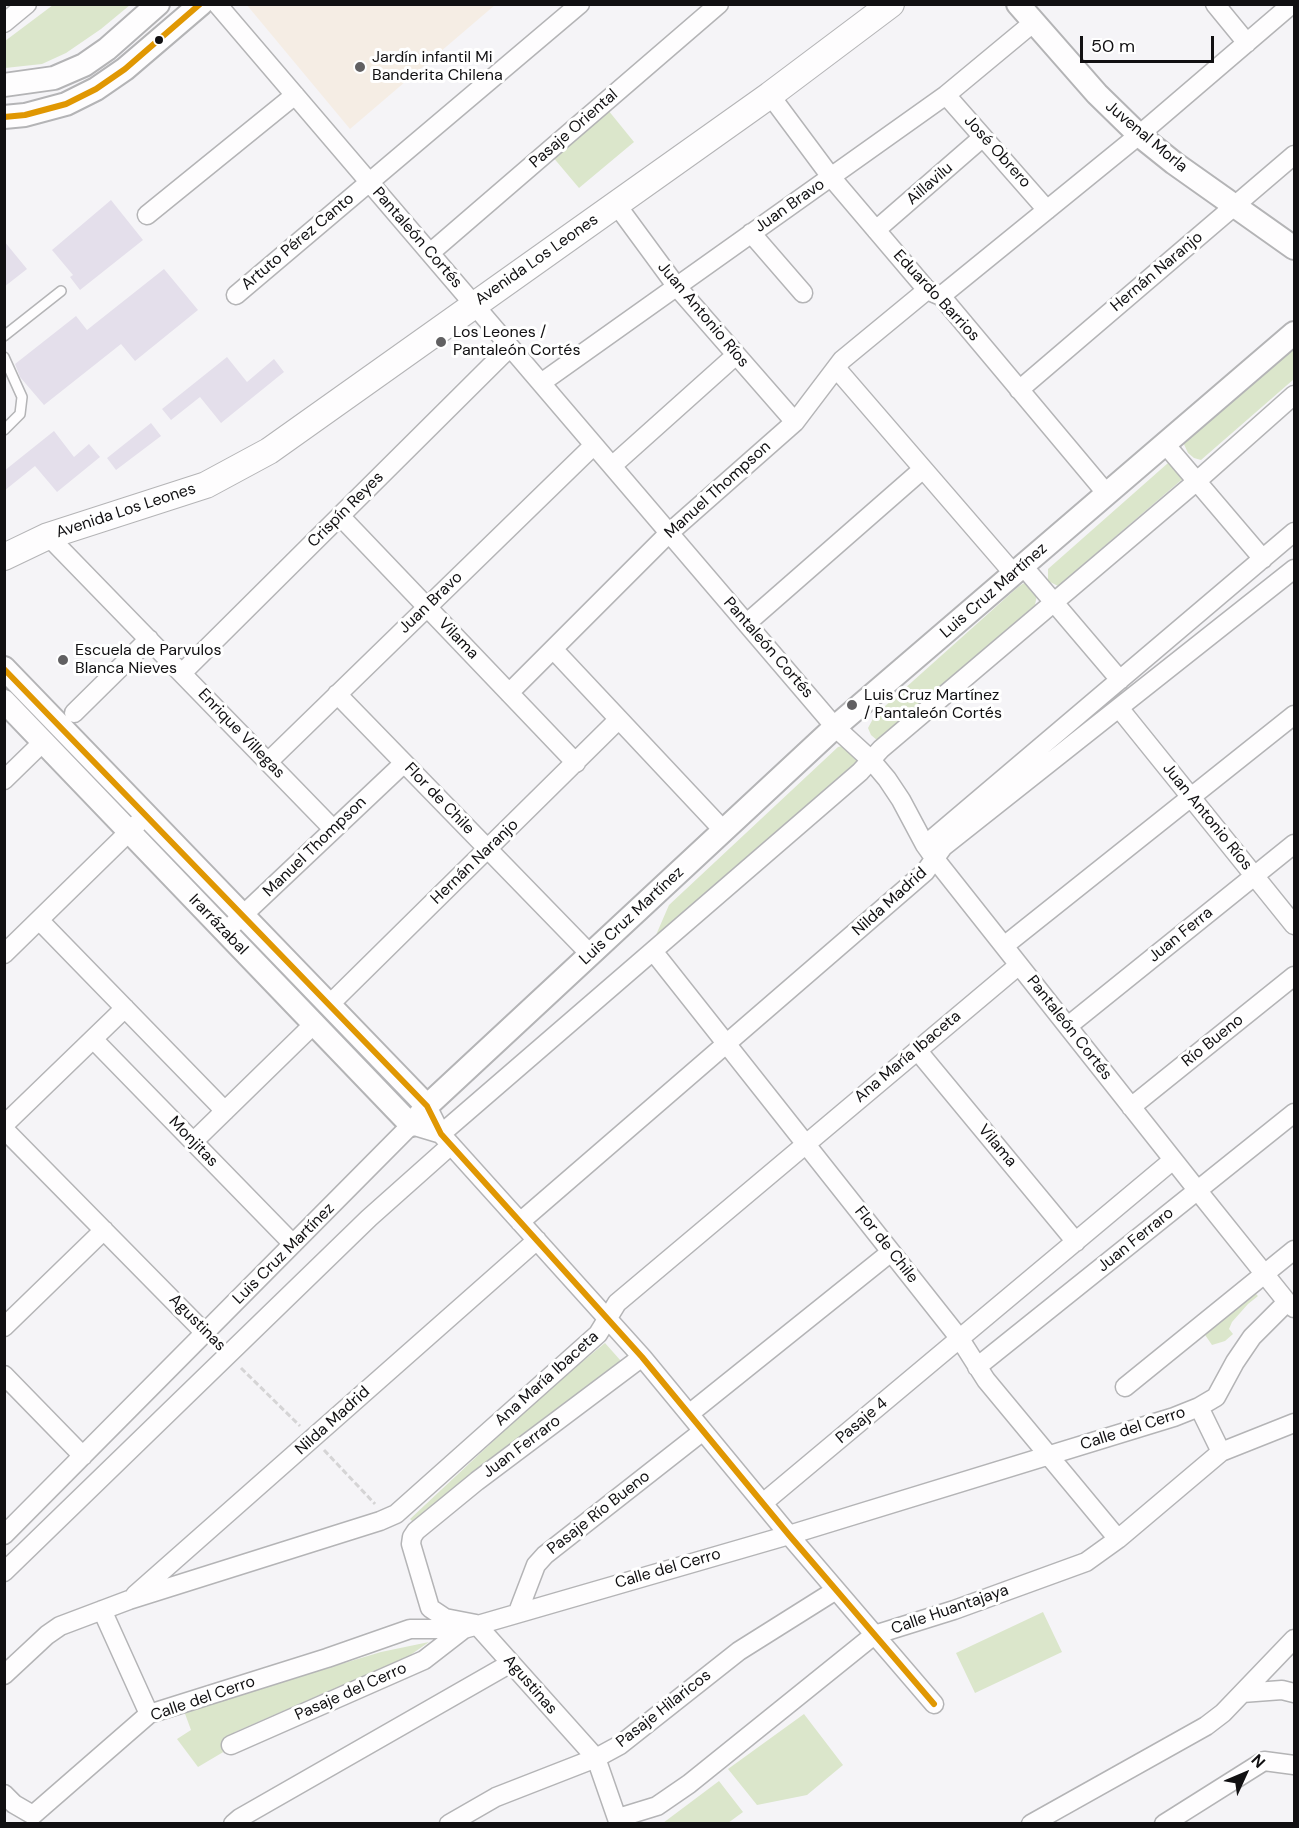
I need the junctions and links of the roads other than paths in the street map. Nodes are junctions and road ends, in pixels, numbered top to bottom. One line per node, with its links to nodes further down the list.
1 (27, 4): 12 (street)
2 (158, 4): 14 (street)
3 (201, 4): 18 (street)
4 (218, 4): 15 (street, Pantaleón Cortés)
5 (580, 4): 23 (street, Artuto Pérez Canto)
6 (719, 4): 31 (street, Pasaje Oriental)
7 (891, 4): 16 (main road, Avenida Los Leones)
8 (1017, 4): 11 (street, Juvenal Morla)
9 (1215, 4): 13 (street)
10 (1292, 4): 13 (street, Manuel Thompson)
11 (1034, 22): 17 (street, Juan Bravo); 19 (street, Juvenal Morla)
12 (4, 23)
13 (1247, 43): 19 (street, Manuel Thompson)
14 (4, 85)
15 (295, 95): 23 (street, Pantaleón Cortés); 27 (street)
16 (770, 95): 22 (street, Eduardo Barrios); 24 (main road, Avenida Los Leones)
17 (946, 95): 20 (street, José Obrero); 22 (street, Juan Bravo)
18 (4, 117)
19 (1139, 135): 25 (street, Juvenal Morla); 26 (street, Manuel Thompson)
20 (983, 137): 26 (street, José Obrero); 28 (street, Aillavilu)
21 (1294, 155): 25 (street, Hernán Naranjo)
22 (831, 177): 28 (street, Eduardo Barrios); 29 (street, Juan Bravo)
23 (369, 182): 31 (street, Pantaleón Cortés); 36 (street, Artuto Pérez Canto)
24 (616, 204): 32 (street, Juan Antonio Ríos); 37 (main road, Avenida Los Leones)
25 (1235, 206): 30 (street, Juvenal Morla); 45 (street, Hernán Naranjo)
26 (1047, 210): 35 (street, Manuel Thompson)
27 (147, 215)
28 (876, 230): 35 (street, Eduardo Barrios)
29 (752, 233): 32 (street, Juan Bravo); 34 (street)
30 (1294, 248)
31 (430, 253): 37 (street, Pantaleón Cortés)
32 (677, 287): 41 (street, Juan Antonio Ríos); 44 (street, Juan Bravo)
33 (62, 291): 39 (lane)
34 (803, 293)
35 (934, 293): 43 (street, Manuel Thompson); 45 (street, Eduardo Barrios)
36 (236, 295)
37 (474, 304): 40 (street, Pantaleón Cortés); 58 (main road, Avenida Los Leones)
38 (1294, 333): 49 (street, Luis Cruz Martínez)
39 (4, 336)
40 (510, 347): 44 (street, Pantaleón Cortés); 55 (street, Crispín Reyes)
41 (736, 355): 47 (street, Juan Antonio Ríos); 51 (street)
42 (4, 357): 48 (lane)
43 (836, 368): 47 (street, Manuel Thompson); 52 (street)
44 (541, 383): 50 (street, Pantaleón Cortés)
45 (1019, 390): 54 (street, Eduardo Barrios)
46 (1294, 395): 53 (street, Luis Cruz Martínez)
47 (795, 422): 57 (street, Manuel Thompson)
48 (4, 430)
49 (1165, 444): 53 (street); 54 (street, Luis Cruz Martínez)
50 (594, 445): 51 (street, Pantaleón Cortés); 64 (street, Juan Bravo)
51 (612, 466): 57 (street, Pantaleón Cortés)
52 (923, 469): 62 (street); 65 (street)
53 (1197, 482): 60 (street); 63 (street, Luis Cruz Martínez)
54 (1107, 494): 62 (street, Luis Cruz Martínez)
55 (340, 516): 64 (street, Vilama); 69 (street, Crispín Reyes)
56 (1294, 532): 60 (street, Nilda Madrid)
57 (669, 533): 65 (street, Pantaleón Cortés); 67 (street, Manuel Thompson)
58 (48, 536): 59 (main road, Avenida Los Leones); 66 (street, Enrique Villegas)
59 (4, 557)
60 (1263, 559): 70 (street, Nilda Madrid)
61 (1294, 569): 74 (street, Nilda Madrid)
62 (1019, 570): 63 (street); 78 (street, Luis Cruz Martínez)
63 (1054, 601): 70 (street); 80 (street, Luis Cruz Martínez)
64 (427, 607): 71 (street, Vilama); 72 (street, Juan Bravo)
65 (747, 623): 78 (street, Pantaleón Cortés)
66 (149, 639): 69 (street, Enrique Villegas); 75 (street)
67 (553, 649): 71 (street, Manuel Thompson); 77 (street)
68 (4, 668): 86 (street, Irarrázabal)
69 (182, 674): 81 (street, Enrique Villegas)
70 (1120, 680): 92 (street, Nilda Madrid)
71 (509, 693): 83 (street, Vilama)
72 (337, 694): 81 (street, Juan Bravo); 82 (street, Flor de Chile)
73 (4, 701): 79 (street, Irarrázabal)
74 (1119, 708): 85 (street, Juan Antonio Ríos); 92 (street, Nilda Madrid)
75 (74, 713)
76 (1294, 715): 85 (street)
77 (619, 719): 83 (street, Hernán Naranjo); 88 (street)
78 (835, 727): 80 (street, Pantaleón Cortés); 88 (street, Luis Cruz Martínez)
79 (44, 742): 84 (street); 89 (street, Irarrázabal)
80 (871, 760): 92 (street, Pantaleón Cortés); 99 (street, Luis Cruz Martínez)
81 (268, 762): 87 (street, Enrique Villegas)
82 (404, 762): 87 (street, Manuel Thompson); 91 (street, Flor de Chile)
83 (576, 763): 91 (street, Hernán Naranjo)
84 (4, 780)
85 (1191, 798): 93 (street, Juan Antonio Ríos); 98 (street)
86 (146, 815): 89 (street); 94 (street, Irarrázabal)
87 (333, 829): 94 (street, Manuel Thompson)
88 (724, 831): 101 (street, Luis Cruz Martínez)
89 (129, 832): 95 (street); 97 (street, Irarrázabal)
90 (1294, 844): 93 (street, Juan Ferra)
91 (488, 849): 101 (street, Flor de Chile); 104 (street, Hernán Naranjo)
92 (930, 852): 98 (street, Pantaleón Cortés); 109 (street, Nilda Madrid)
93 (1255, 876): 96 (street, Juan Antonio Ríos); 107 (street, Juan Ferra)
94 (243, 915): 97 (street, Manuel Thompson); 104 (street, Irarrázabal)
95 (39, 920): 100 (street); 105 (street)
96 (1294, 926)
97 (225, 932): 106 (street, Irarrázabal)
98 (1004, 946): 102 (street, Pantaleón Cortés)
99 (652, 951): 109 (street, Flor de Chile); 117 (street, Luis Cruz Martínez)
100 (4, 954)
101 (590, 954): 111 (street, Luis Cruz Martínez)
102 (1019, 964): 107 (street, Pantaleón Cortés); 110 (street, Ana María Ibaceta)
103 (1294, 976): 112 (street, Río Bueno)
104 (330, 1005): 111 (street, Irarrázabal)
105 (125, 1008): 108 (street); 113 (street)
106 (314, 1024): 113 (street); 115 (street, Irarrázabal)
107 (1068, 1026): 112 (street, Pantaleón Cortés)
108 (93, 1039): 116 (street); 118 (street, Monjitas)
109 (726, 1044): 119 (street, Flor de Chile); 122 (street, Nilda Madrid)
110 (917, 1050): 119 (street, Ana María Ibaceta); 125 (street, Vilama)
111 (427, 1106): 115 (street, Luis Cruz Martínez); 117 (street, Irarrázabal)
112 (1131, 1107): 120 (street, Pantaleón Cortés)
113 (225, 1110): 118 (street)
114 (1294, 1113): 121 (street, Juan Ferraro)
115 (411, 1125): 117 (street, Irarrázabal); 126 (street, Luis Cruz Martínez)
116 (4, 1127): 123 (street, Agustinas)
117 (446, 1140): 122 (street, Irarrázabal); 150 (street, Luis Cruz Martínez)
118 (193, 1142): 126 (street, Monjitas)
119 (805, 1144): 128 (street, Flor de Chile); 132 (street, Ana María Ibaceta)
120 (1173, 1160): 121 (street, Pantaleón Cortés); 125 (street)
121 (1198, 1191): 129 (street, Pantaleón Cortés); 136 (street, Juan Ferraro)
122 (520, 1222): 124 (street, Irarrázabal)
123 (104, 1230): 131 (street); 133 (street, Agustinas)
124 (537, 1240): 132 (street, Irarrázabal); 152 (street, Nilda Madrid)
125 (1076, 1242): 134 (street)
126 (293, 1244): 133 (street, Luis Cruz Martínez)
127 (1294, 1250): 129 (street)
128 (891, 1252): 134 (street, Flor de Chile); 140 (street)
129 (1264, 1274): 130 (street, Pantaleón Cortés); 138 (street)
130 (1291, 1305): 139 (street, Calle del Cerro)
131 (8, 1317)
132 (608, 1319): 135 (street, Irarrázabal); 152 (street, Ana María Ibaceta)
133 (205, 1333): 145 (street, Luis Cruz Martínez)
134 (960, 1339): 136 (street, Flor de Chile); 146 (street, Pasaje 4)
135 (642, 1357): 140 (street, Irarrázabal); 155 (street, Juan Ferraro)
136 (977, 1367): 144 (street, Flor de Chile)
137 (4, 1376): 145 (street)
138 (1125, 1387)
139 (1199, 1407): 143 (street); 144 (street, Calle del Cerro)
140 (689, 1414): 142 (street, Irarrázabal)
141 (1294, 1423): 143 (street, Calle Huantajaya)
142 (703, 1431): 146 (street, Irarrázabal); 154 (street, Pasaje Río Bueno)
143 (1221, 1452): 149 (street, Calle Huantajaya)
144 (1048, 1455): 148 (street, Calle del Cerro); 149 (street, Flor de Chile)
145 (83, 1456): 147 (street, Luis Cruz Martínez)
146 (763, 1503): 148 (street, Irarrázabal)
147 (4, 1535)
148 (789, 1535): 151 (street, Irarrázabal); 154 (street, Calle del Cerro)
149 (1118, 1539): 156 (street, Calle Huantajaya)
150 (4, 1572)
151 (836, 1590): 156 (street, Irarrázabal); 165 (street, Pasaje Hilaricos)
152 (129, 1600): 153 (street, Ana María Ibaceta)
153 (102, 1610): 159 (street, Ana María Ibaceta); 163 (street)
154 (518, 1612): 155 (street, Calle del Cerro)
155 (470, 1627): 158 (street, Agustinas); 163 (street, Calle del Cerro); 164 (street, Pasaje del Cerro)
156 (874, 1635): 162 (street, Irarrázabal); 168 (street, Calle Huantajaya)
157 (1294, 1639): 160 (street)
158 (511, 1663): 165 (street, Agustinas); 169 (street)
159 (4, 1674)
160 (1242, 1693): 161 (street); 171 (street)
161 (1294, 1693)
162 (934, 1704)
163 (149, 1714): 167 (street, Calle del Cerro)
164 (231, 1744)
165 (596, 1758): 168 (street, Agustinas); 170 (street, Pasaje Hilaricos)
166 (1294, 1765): 172 (street)
167 (4, 1794)
168 (618, 1821)
169 (239, 1822)
170 (449, 1824)
171 (1031, 1824)
172 (1164, 1824)

